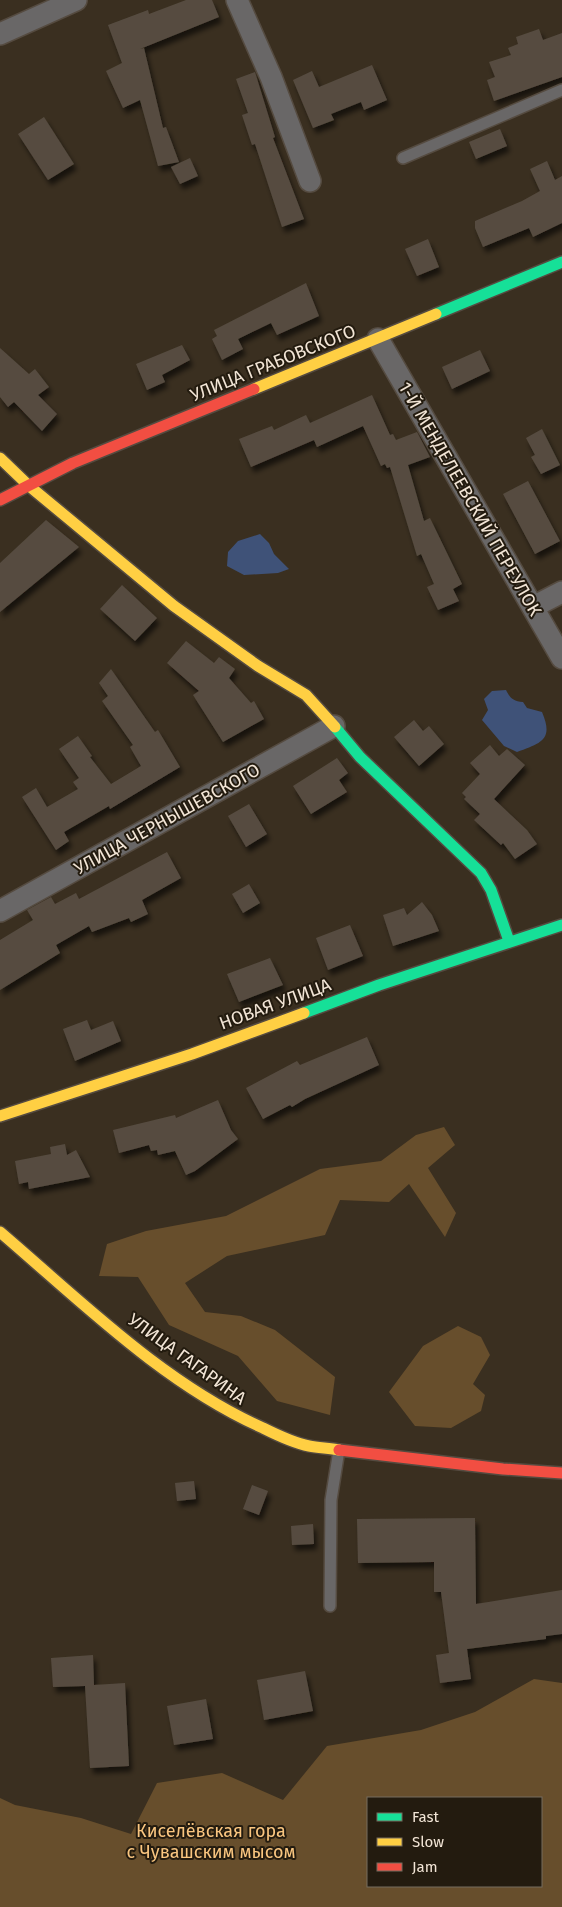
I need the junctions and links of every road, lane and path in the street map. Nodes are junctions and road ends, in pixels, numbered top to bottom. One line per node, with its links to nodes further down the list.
1 (76, 0): 3 (street)
2 (237, 0): 6 (street)
3 (0, 34)
4 (562, 90): 5 (lane)
5 (403, 158)
6 (310, 181)
7 (562, 262): 8 (street, УЛИЦА ГРАБОВСКОГО)
8 (378, 339): 10 (street, УЛИЦА ГРАБОВСКОГО); 13 (street, 1-Й МЕНДЕЛЕЕВСКИЙ ПЕРЕУЛОК)
9 (0, 458): 10 (street)
10 (28, 485): 11 (street, УЛИЦА ГРАБОВСКОГО); 15 (street)
11 (0, 500)
12 (562, 592): 13 (street)
13 (532, 607): 14 (street, 1-Й МЕНДЕЛЕЕВСКИЙ ПЕРЕУЛОК)
14 (562, 658)
15 (334, 726): 16 (street, УЛИЦА ЧЕРНЫШЕВСКОГО); 18 (street)
16 (0, 911)
17 (562, 925): 18 (street, НОВАЯ УЛИЦА)
18 (510, 941): 19 (street, НОВАЯ УЛИЦА)
19 (0, 1116)
20 (0, 1232): 21 (street, УЛИЦА ГАГАРИНА)
21 (338, 1450): 22 (street, УЛИЦА ГАГАРИНА); 23 (lane)
22 (562, 1473)
23 (330, 1606)

